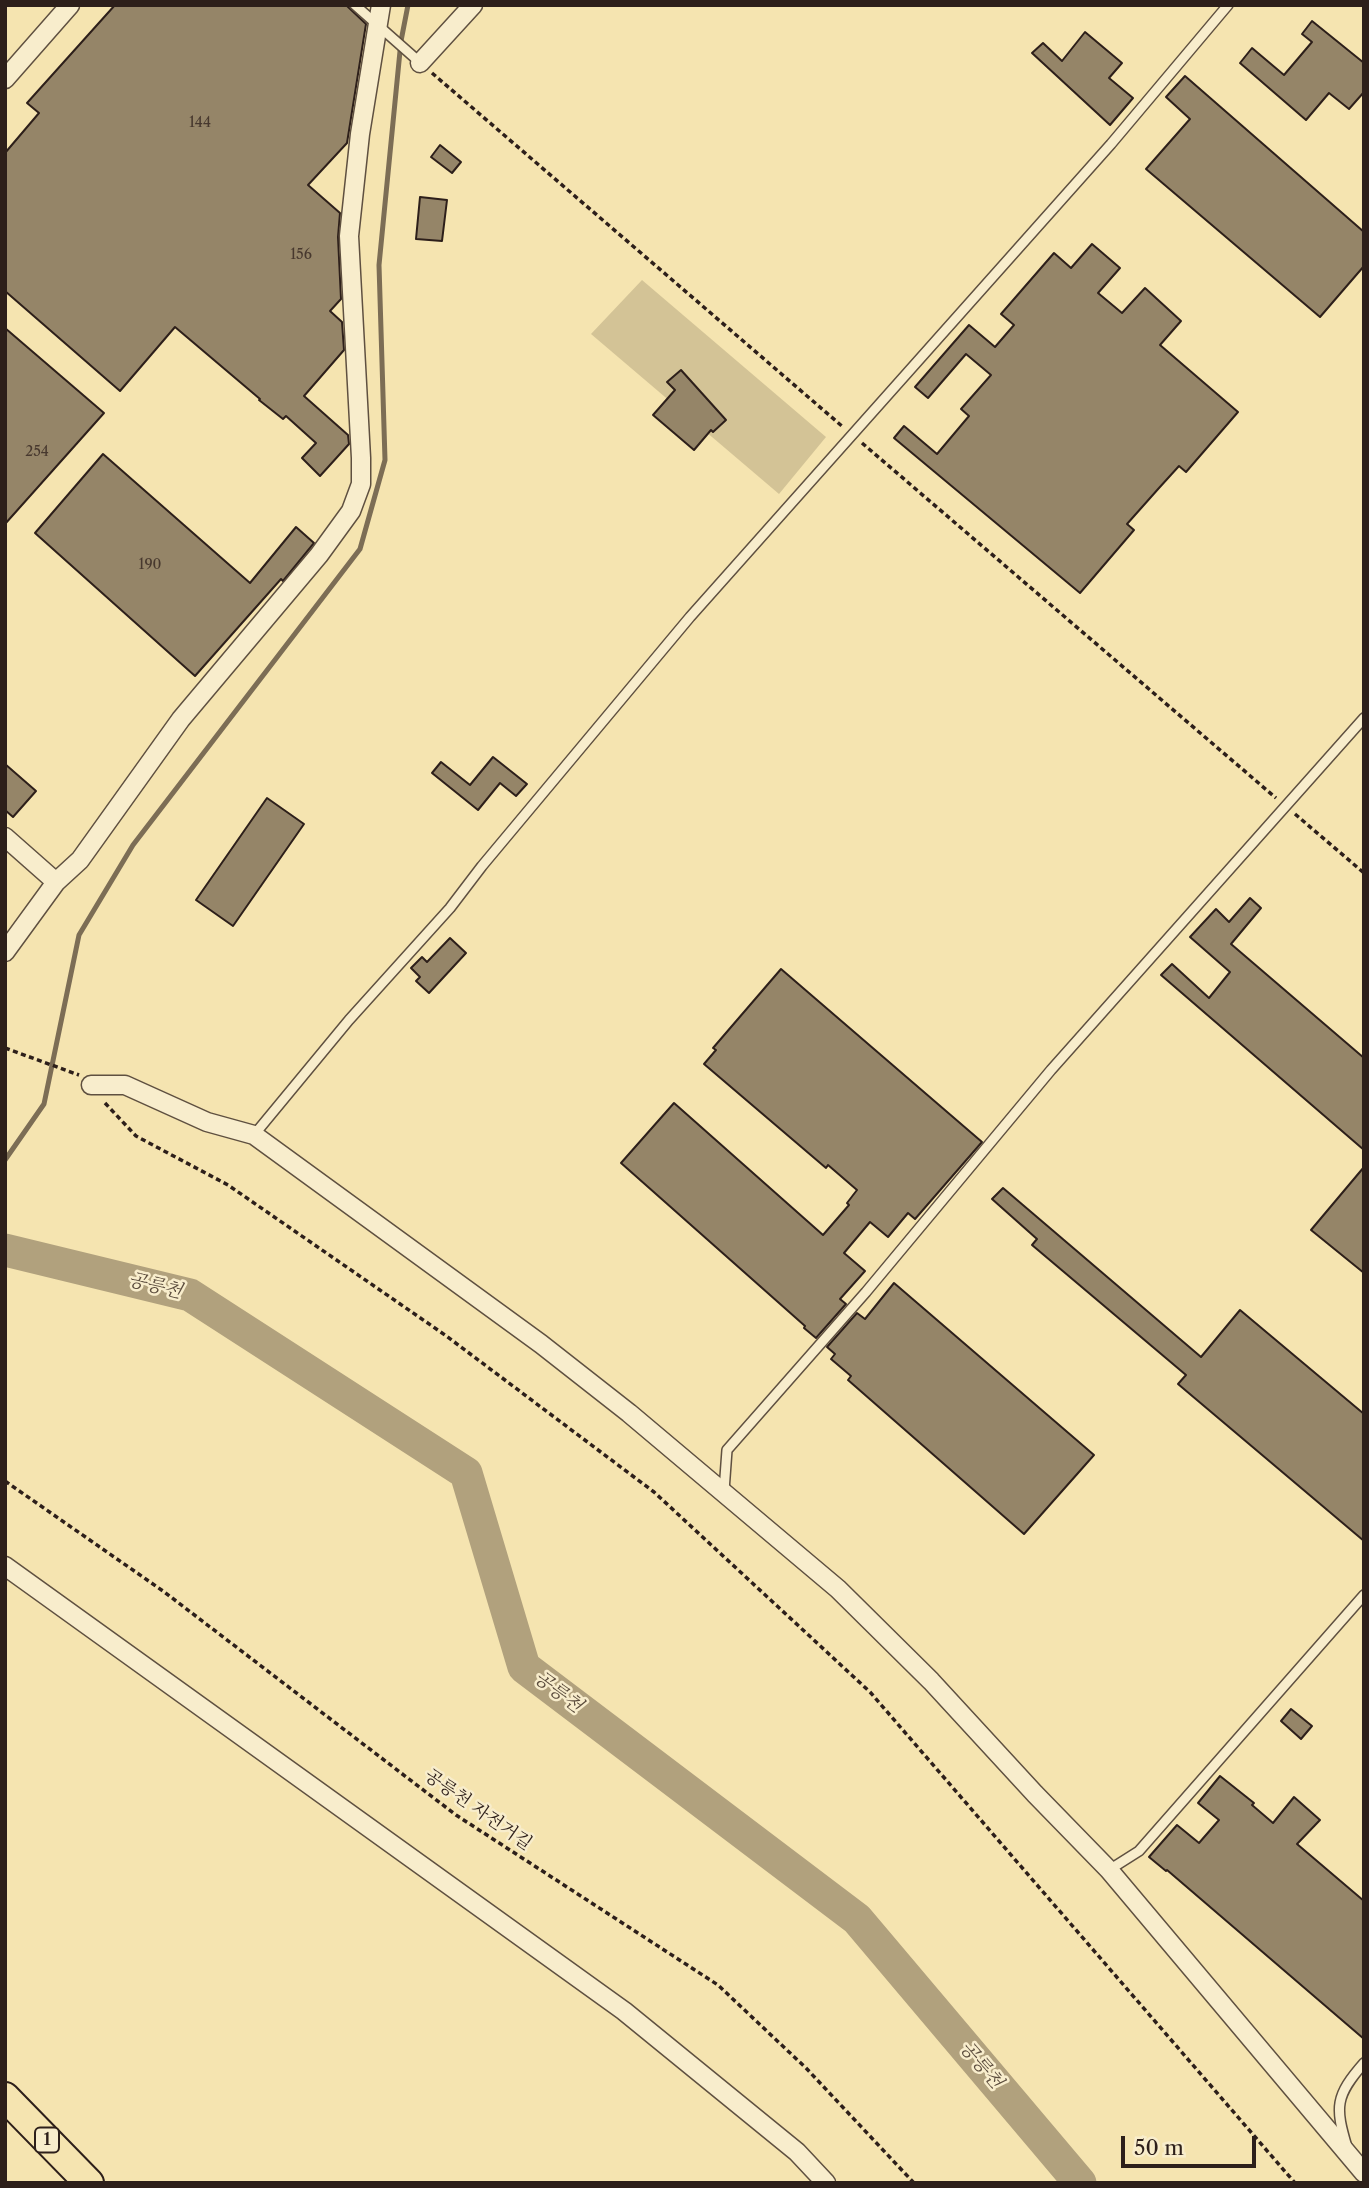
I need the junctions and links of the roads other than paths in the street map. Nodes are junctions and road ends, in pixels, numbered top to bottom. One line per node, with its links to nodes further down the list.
1 (70, 5): 8 (street)
2 (355, 5): 6 (lane)
3 (381, 5): 6 (street)
4 (473, 5): 7 (street)
5 (1228, 5): 14 (lane)
6 (384, 30): 7 (lane); 11 (street)
7 (418, 60)
8 (5, 79)
9 (1364, 718): 15 (lane)
10 (5, 837): 11 (street)
11 (56, 881): 12 (street)
12 (5, 952)
13 (91, 1085): 14 (street)
14 (254, 1135): 15 (street)
15 (724, 1491): 18 (street)
16 (5, 1566): 24 (street)
17 (1364, 1595): 18 (lane)
18 (1109, 1870): 21 (street)
19 (1364, 2063): 21 (lane)
20 (5, 2097): 23 (main road, 1)
21 (1351, 2159): 22 (street)
22 (1364, 2174)
23 (89, 2183)
24 (826, 2183)

